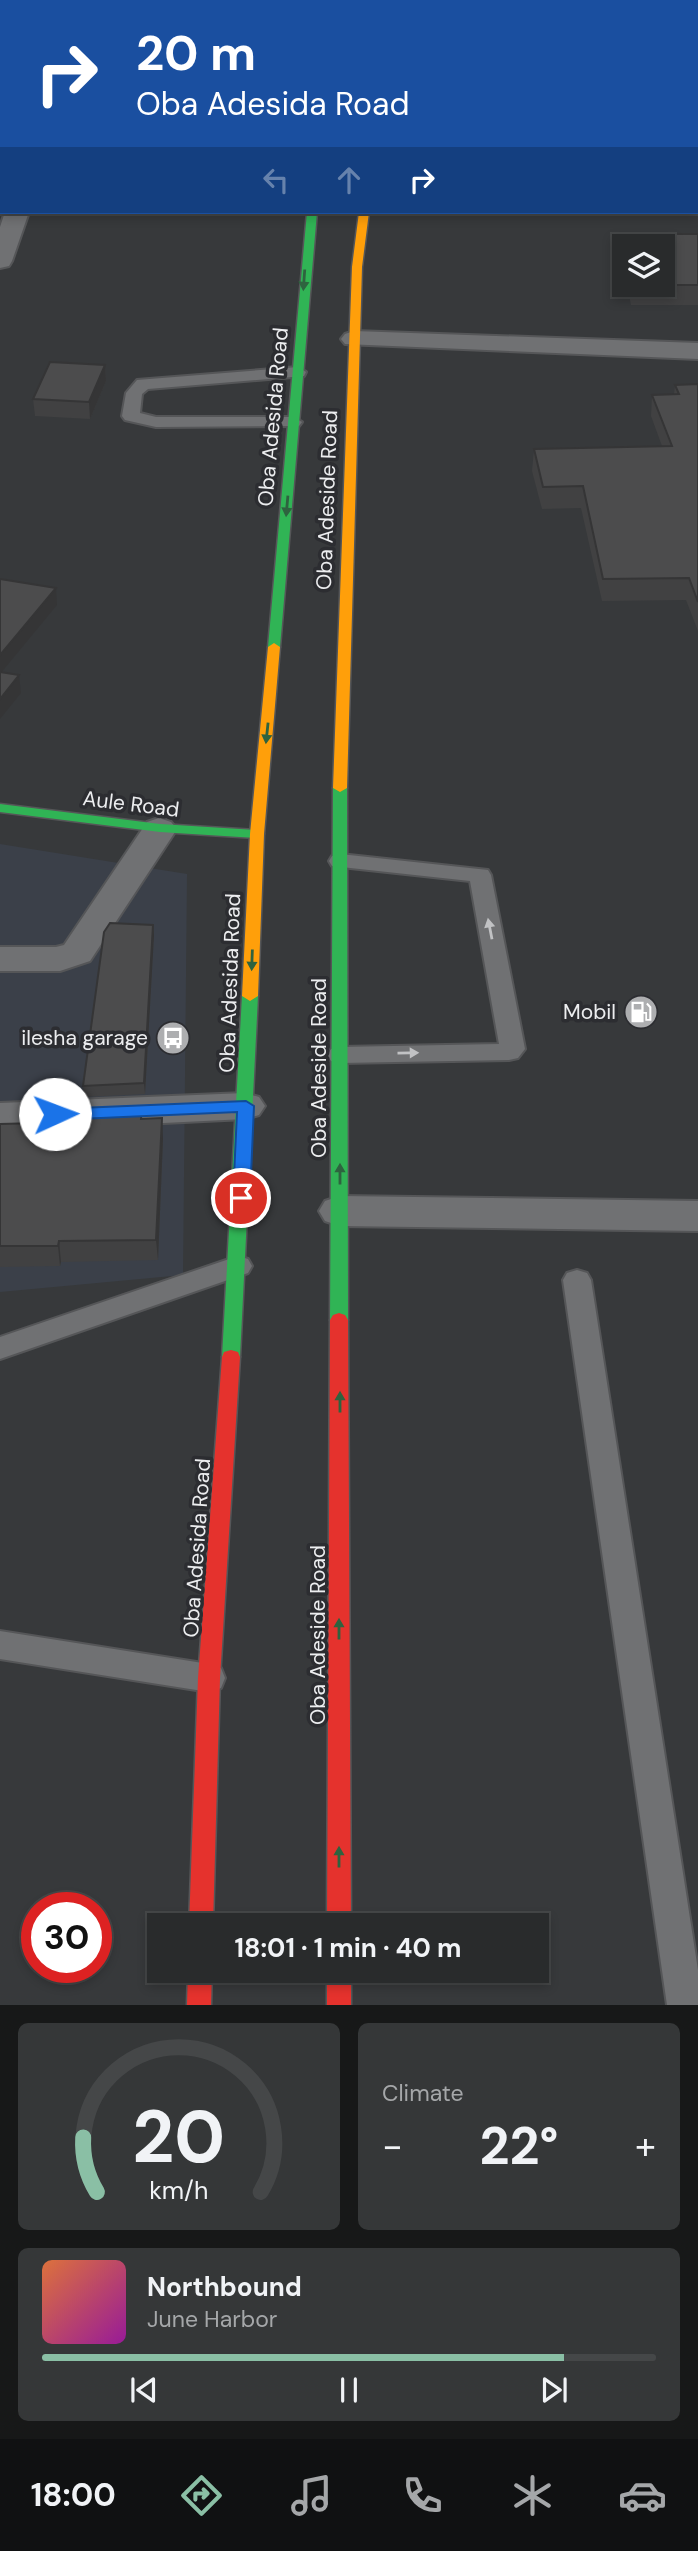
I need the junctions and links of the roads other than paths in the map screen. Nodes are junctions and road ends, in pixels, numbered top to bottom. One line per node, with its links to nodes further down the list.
1 (17, 214): 4 (street)
2 (312, 214): 7 (main road, Oba Adesida Road, one-way to 7)
3 (364, 214): 5 (main road, Oba Adeside Road)
4 (0, 261)
5 (354, 338): 6 (street); 12 (main road, Oba Adeside Road)
6 (698, 351)
7 (298, 372): 8 (main road, Oba Adesida Road); 8 (lane)
8 (293, 422): 11 (main road, Oba Adesida Road, one-way to 11)
9 (0, 808): 10 (main road, Aule Road)
10 (159, 830): 11 (main road, Aule Road); 13 (street)
11 (257, 834): 15 (main road, Oba Adesida Road, one-way to 15)
12 (340, 861): 14 (main road, Oba Adeside Road); 14 (lane, one-way to 12)
13 (0, 959)
14 (340, 1055): 17 (main road, Oba Adeside Road, one-way to 14)
15 (246, 1106): 16 (street); 19 (main road, Oba Adesida Road)
16 (0, 1117)
17 (340, 1211): 18 (street); 25 (main road, Oba Adeside Road, one-way to 17)
18 (698, 1216)
19 (238, 1266): 21 (lane); 23 (main road, Oba Adesida Road)
20 (577, 1280): 30 (lane)
21 (0, 1348)
22 (0, 1646): 23 (lane)
23 (209, 1678): 24 (main road, Oba Adesida Road)
24 (201, 1913)
25 (339, 1913)
26 (200, 1983): 28 (main road)
27 (339, 1983): 29 (main road)
28 (199, 2005)
29 (339, 2005)
30 (685, 2005)

